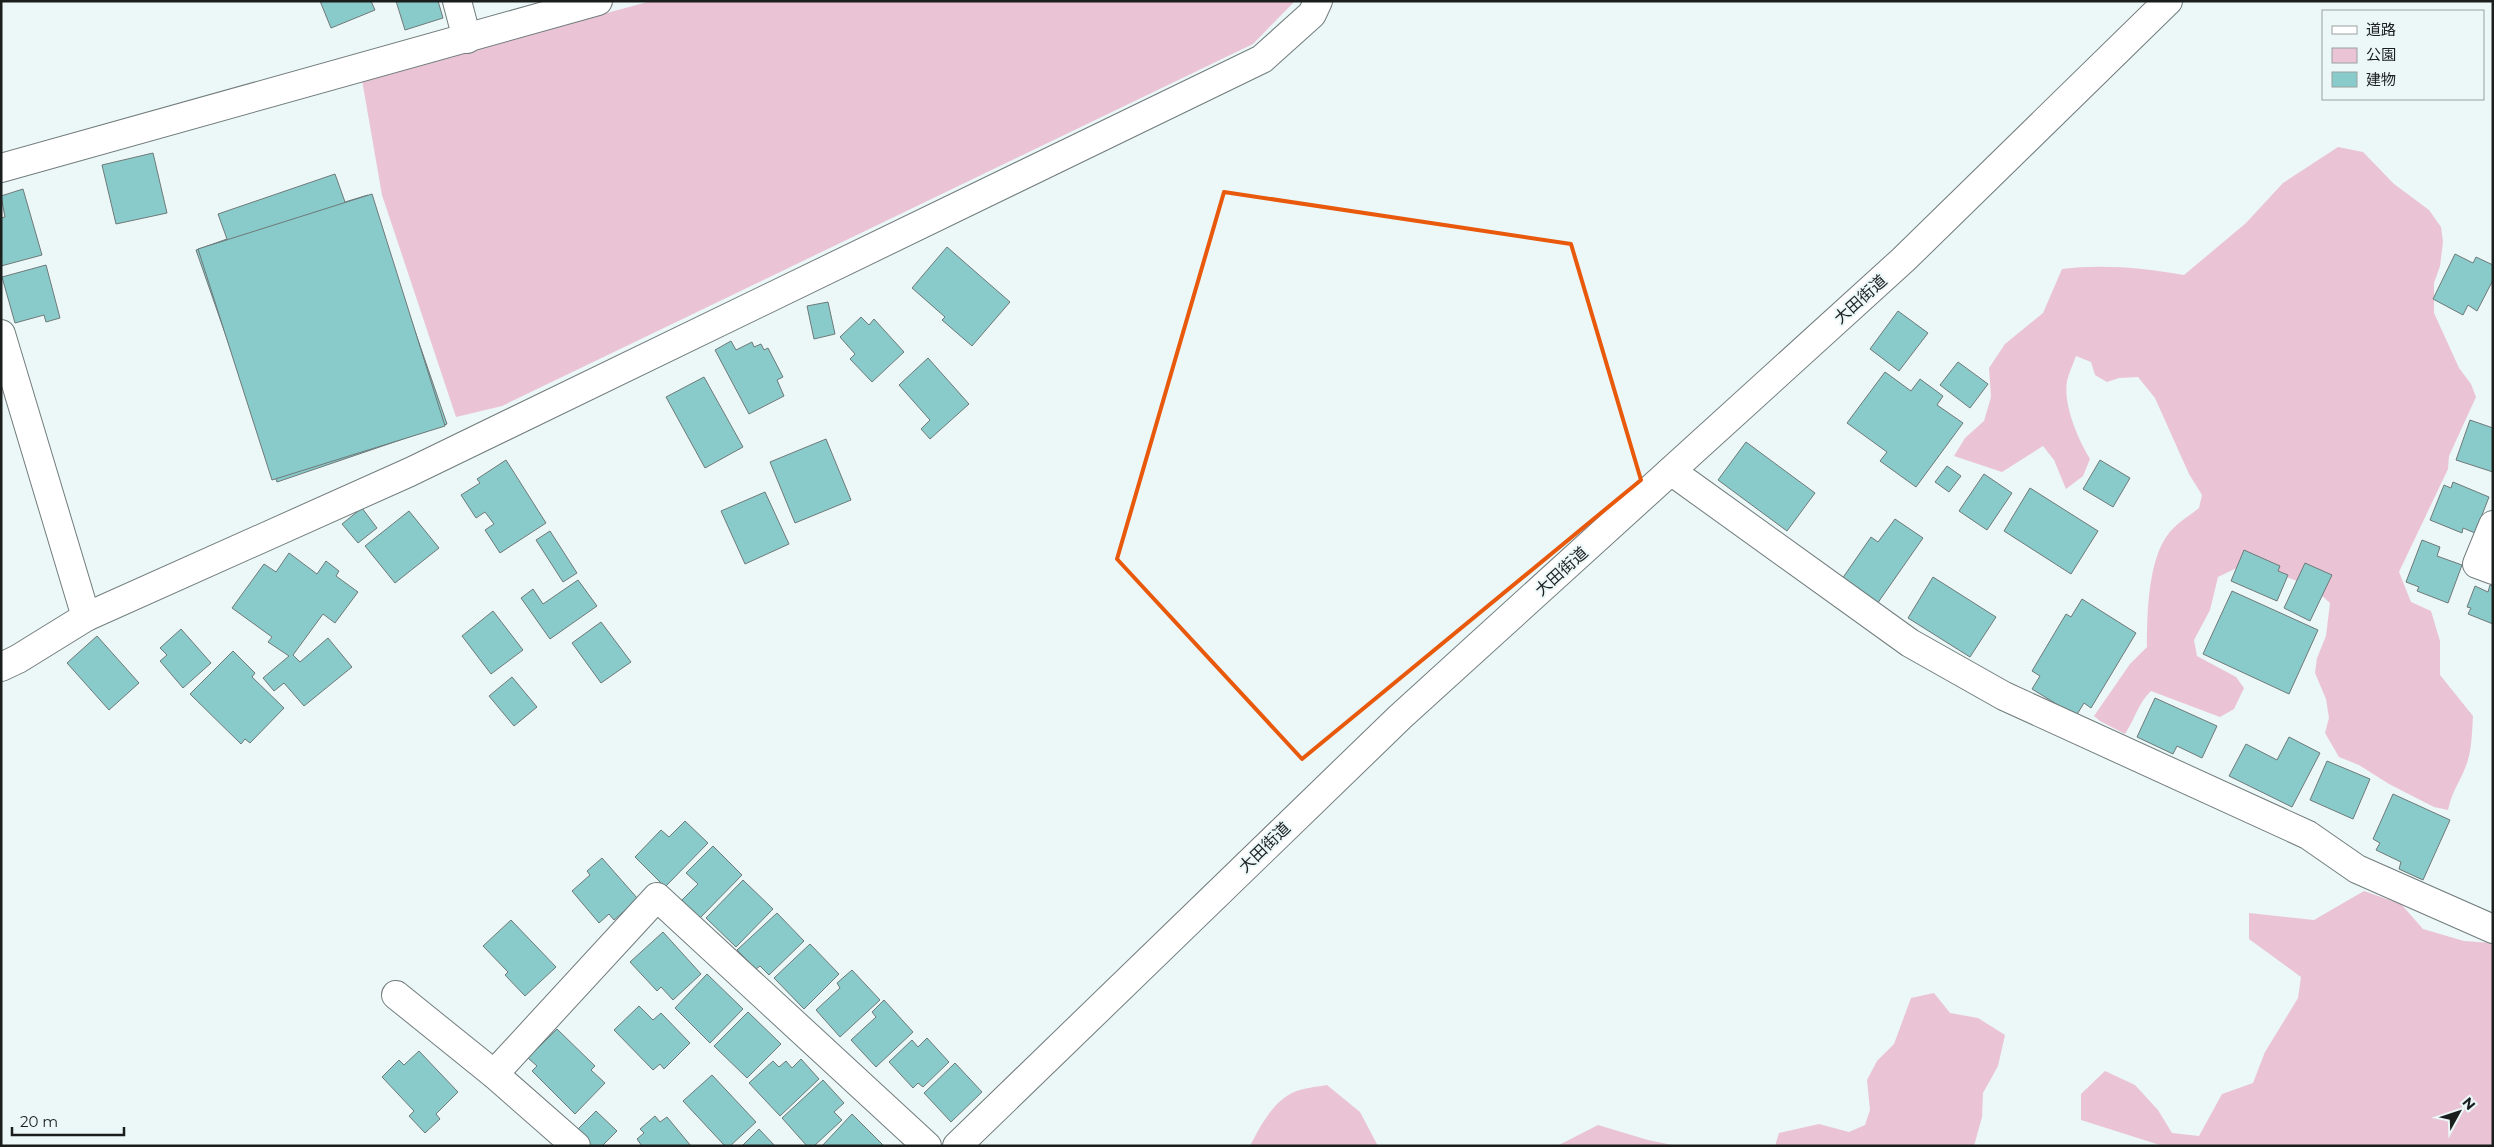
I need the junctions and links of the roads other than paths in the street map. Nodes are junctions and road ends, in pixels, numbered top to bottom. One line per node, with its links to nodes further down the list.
1 (457, 1): 5 (street)
2 (598, 1): 5 (street)
3 (1318, 1): 11 (street)
4 (2168, 1): 8 (street, 大田街道)
5 (467, 39): 6 (street)
6 (1, 168)
7 (1, 334): 11 (street)
8 (1672, 470): 13 (street); 18 (street, 大田街道)
9 (2493, 525): 10 (street)
10 (2493, 570)
11 (86, 617): 12 (street)
12 (1, 666)
13 (2493, 929)
14 (396, 995): 15 (street)
15 (494, 1074): 16 (street); 17 (street)
16 (576, 1146)
17 (927, 1146)
18 (957, 1146)

